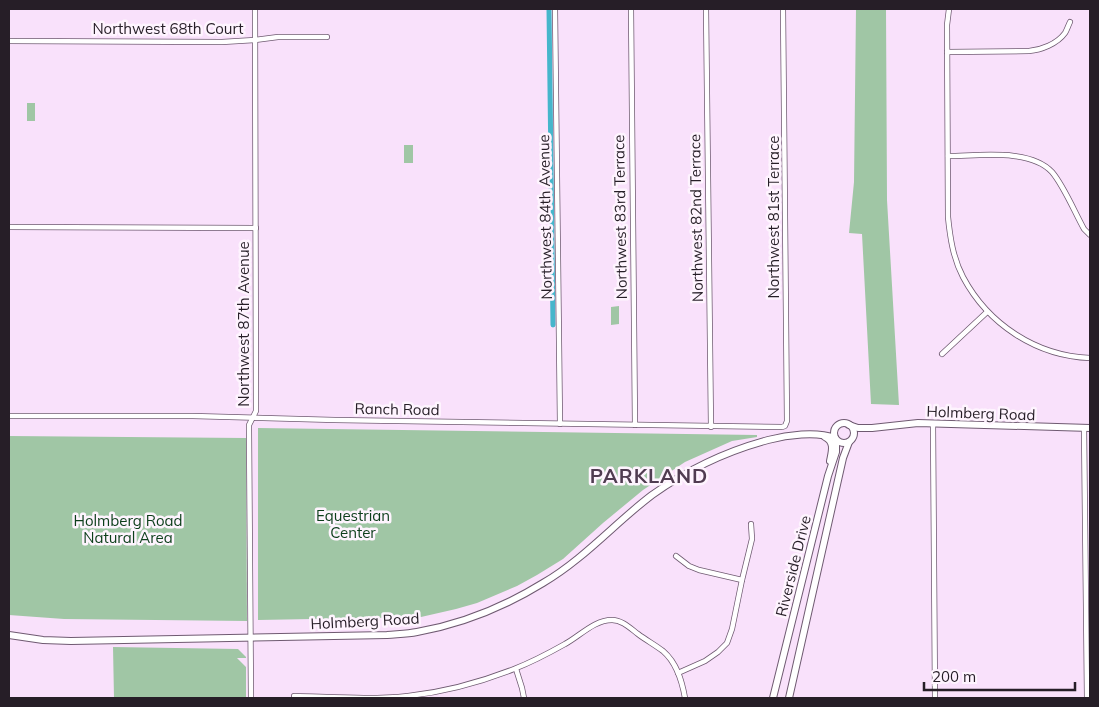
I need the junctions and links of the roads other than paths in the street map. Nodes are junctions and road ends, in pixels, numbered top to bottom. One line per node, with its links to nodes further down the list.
1 (255, 9): 9 (street, Northwest 87th Avenue)
2 (555, 9): 21 (street, Northwest 84th Avenue)
3 (631, 9): 23 (street, Northwest 83rd Terrace)
4 (706, 9): 27 (street, Northwest 82nd Terrace)
5 (783, 9): 25 (street, Northwest 81st Terrace)
6 (949, 9): 11 (street)
7 (1070, 22): 11 (street)
8 (327, 37): 9 (street, Northwest 68th Court)
9 (255, 40): 10 (street, Northwest 68th Court); 14 (street, Northwest 87th Avenue)
10 (9, 41)
11 (947, 52): 12 (street)
12 (948, 156): 15 (street); 16 (street)
13 (9, 227): 14 (street)
14 (256, 228): 20 (street, Northwest 87th Avenue)
15 (1090, 235)
16 (987, 312): 17 (street); 18 (street)
17 (942, 354)
18 (1090, 358)
19 (9, 416): 20 (street, Ranch Road)
20 (253, 418): 21 (street, Ranch Road); 38 (street, Northwest 87th Avenue)
21 (560, 424): 23 (street, Ranch Road)
22 (933, 424): 28 (street, Holmberg Road); 29 (street, Holmberg Road); 48 (street)
23 (635, 425): 27 (street, Ranch Road)
24 (849, 425): 26 (street); 28 (street, Holmberg Road); 32 (street)
25 (785, 426): 27 (street, Ranch Road)
26 (836, 426): 30 (street, Holmberg Road); 31 (street)
27 (711, 427)
28 (872, 428): 32 (street, Holmberg Road)
29 (1087, 428): 49 (street)
30 (819, 434): 31 (street, Holmberg Road); 33 (street); 38 (street, Holmberg Road)
31 (835, 439): 32 (street); 33 (street, Riverside Drive)
32 (851, 440): 47 (street, Riverside Drive)
33 (828, 476): 46 (street, Riverside Drive)
34 (751, 524): 36 (street)
35 (676, 556): 36 (street)
36 (742, 580): 40 (street)
37 (9, 635): 38 (street, Holmberg Road)
38 (250, 637): 43 (street, Northwest 87th Avenue)
39 (516, 669): 40 (street); 42 (street); 44 (street)
40 (678, 673): 45 (street)
41 (294, 696): 42 (street)
42 (407, 697)
43 (251, 698)
44 (524, 698)
45 (685, 698)
46 (773, 698)
47 (789, 698)
48 (935, 698)
49 (1087, 698)

